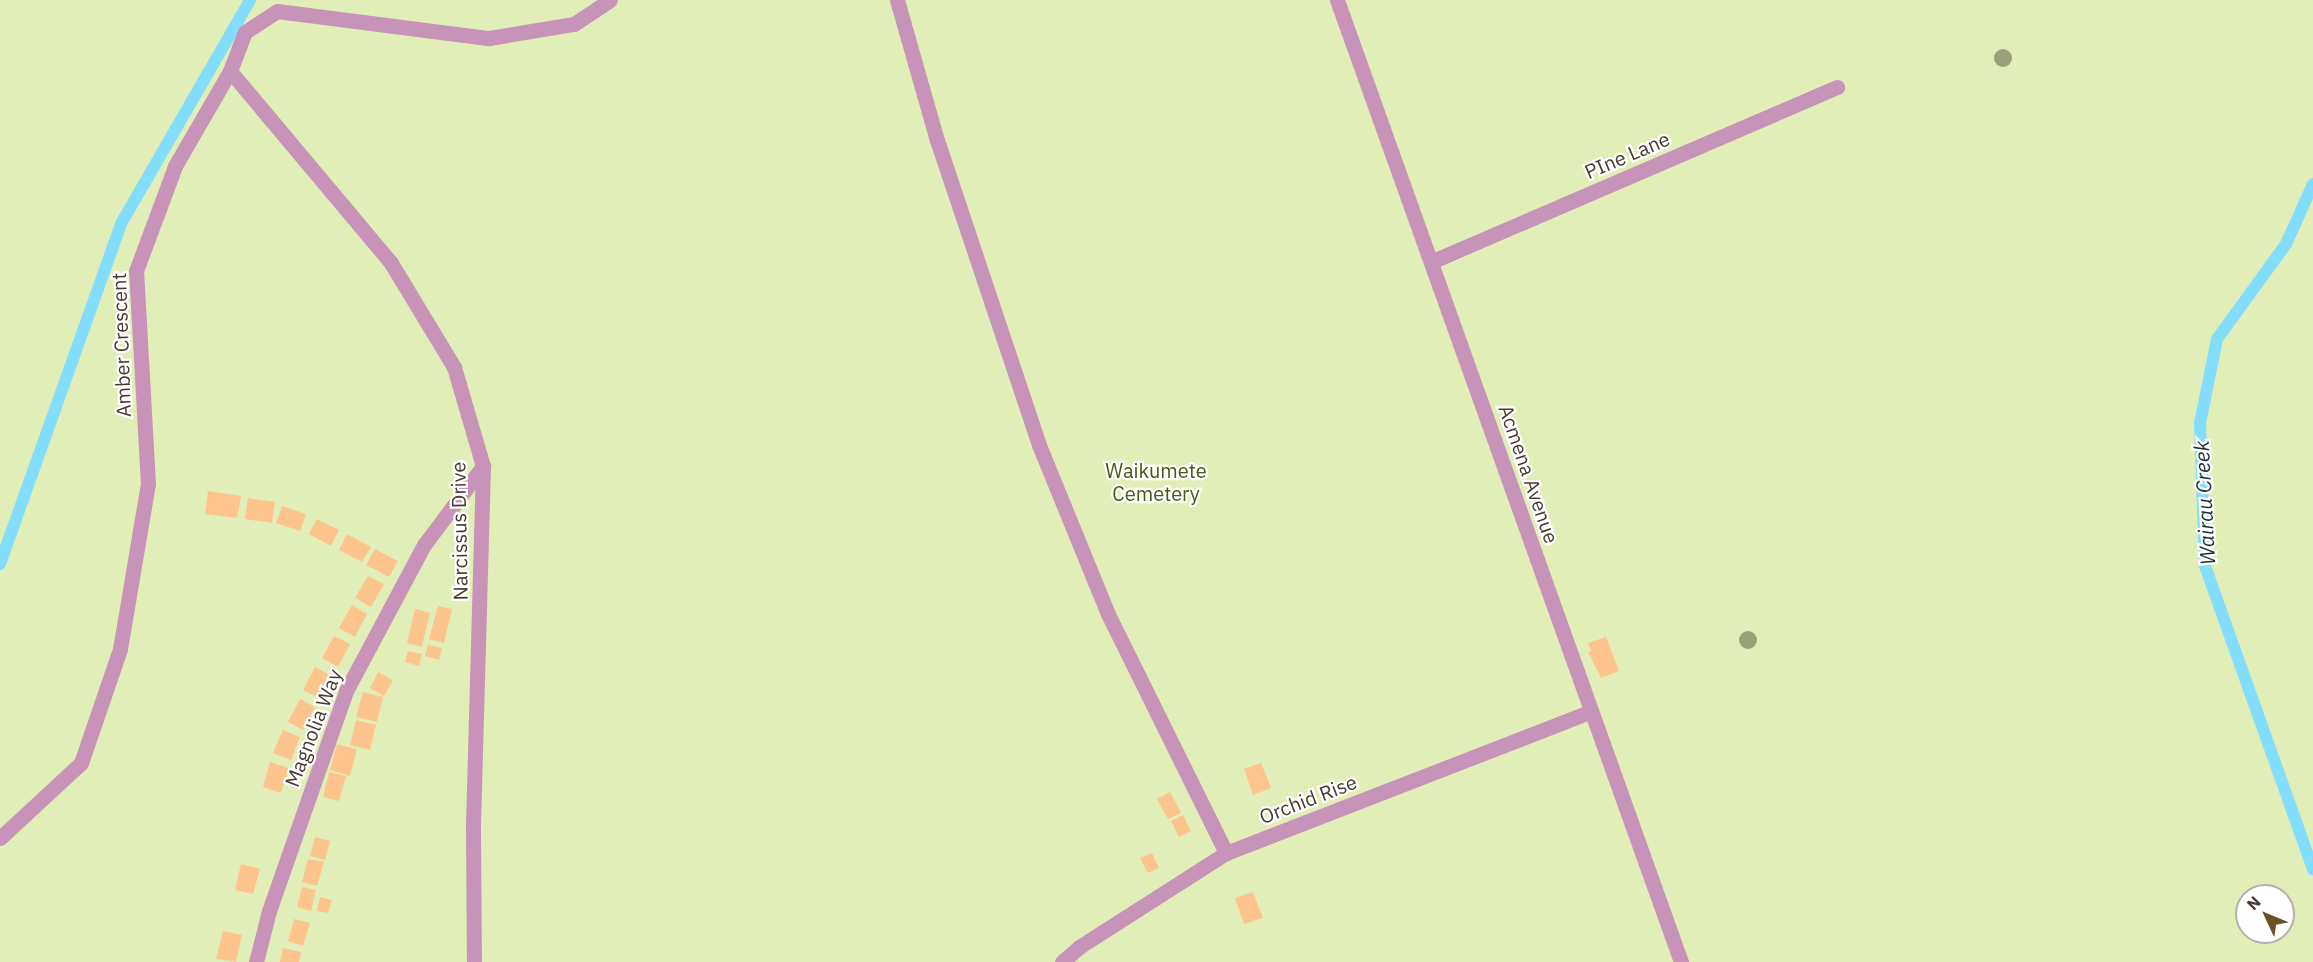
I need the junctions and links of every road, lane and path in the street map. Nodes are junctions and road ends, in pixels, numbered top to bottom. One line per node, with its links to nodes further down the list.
1 (610, 0): 4 (lane, Amber Crescent)
2 (897, 0): 10 (lane)
3 (1337, 0): 6 (lane, Acmena Avenue)
4 (230, 70): 7 (lane, Narcissus Drive); 9 (lane, Amber Crescent)
5 (1838, 87): 6 (lane, PIne Lane)
6 (1433, 261): 8 (lane, Acmena Avenue)
7 (483, 466): 11 (lane, Magnolia Way); 12 (lane, Narcissus Drive)
8 (1589, 712): 10 (lane, Orchid Rise); 14 (lane, Acmena Avenue)
9 (0, 838)
10 (1226, 853): 13 (lane, Orchid Rise)
11 (256, 962)
12 (474, 962)
13 (1062, 962)
14 (1681, 962)

